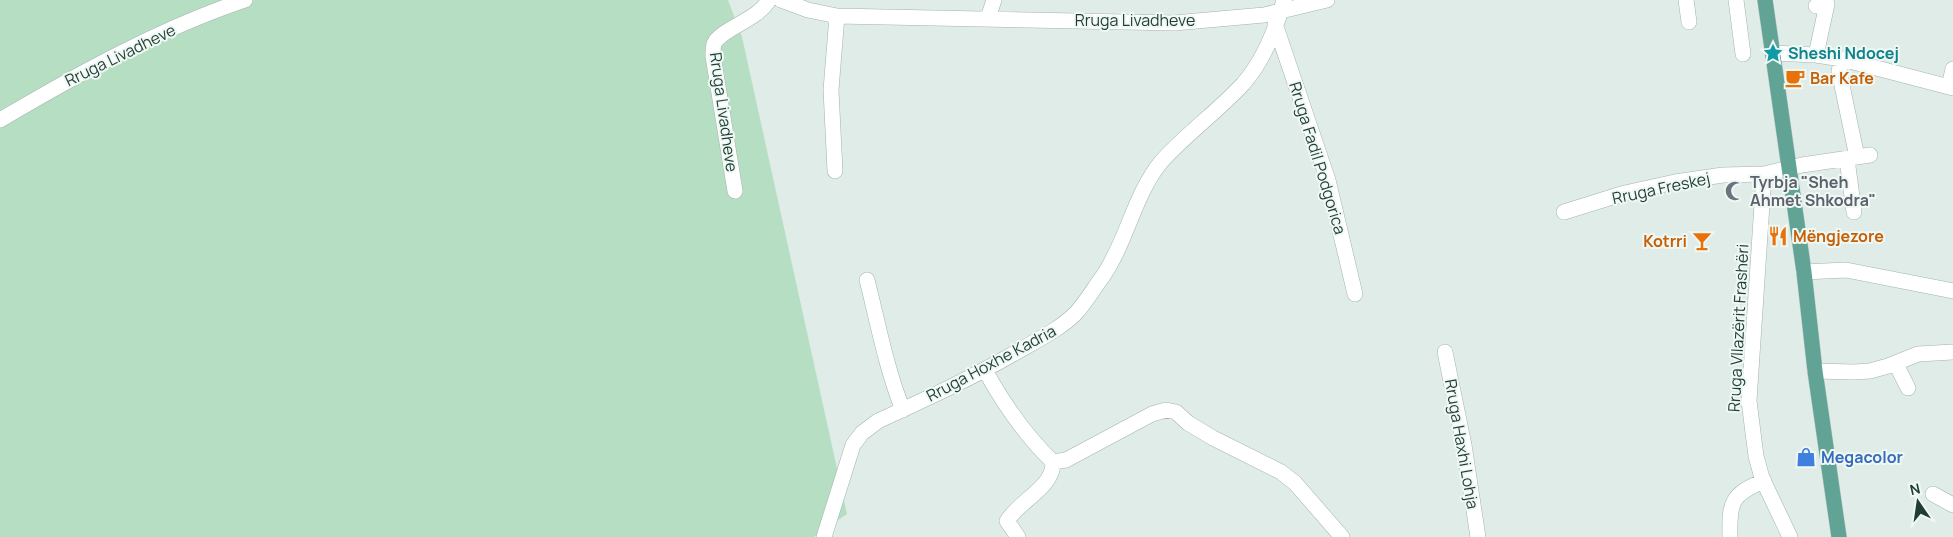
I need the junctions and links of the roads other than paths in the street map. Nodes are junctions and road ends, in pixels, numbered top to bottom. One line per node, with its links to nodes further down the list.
1 (245, 0): 20 (street, Rruga Livadheve)
2 (769, 0): 25 (street, Rruga Livadheve)
3 (781, 0): 11 (street, Rruga Livadheve)
4 (994, 0): 12 (street)
5 (1327, 0): 10 (street, Rruga Livadheve)
6 (1686, 0): 13 (street)
7 (1736, 0): 15 (street)
8 (1765, 0): 14 (main road)
9 (1816, 6): 16 (street)
10 (1280, 12): 12 (street, Rruga Livadheve); 31 (street, Rruga Fadil Podgorica); 35 (street, Rruga Hoxhe Kadria)
11 (837, 16): 12 (street, Rruga Livadheve); 23 (street)
12 (988, 18)
13 (1689, 22)
14 (1773, 53): 16 (street); 22 (main road)
15 (1743, 54)
16 (1816, 55): 17 (street)
17 (1842, 59): 19 (street); 21 (street)
18 (1953, 69): 19 (street)
19 (1951, 87)
20 (0, 120)
21 (1858, 157): 22 (street, Rruga Freskej); 27 (street)
22 (1790, 168): 24 (street, Rruga Freskej); 28 (main road)
23 (835, 171)
24 (1764, 174): 26 (street, Rruga Freskej); 40 (street, Rruga Vllazërit Frashëri)
25 (735, 191)
26 (1564, 212)
27 (1854, 212)
28 (1804, 272): 30 (street); 36 (main road)
29 (867, 280): 38 (street)
30 (1953, 292)
31 (1355, 294)
32 (1445, 352): 46 (street, Rruga Haxhi Lohja)
33 (1953, 352): 34 (street)
34 (1896, 364): 36 (street); 37 (street)
35 (985, 370): 38 (street, Rruga Hoxhe Kadria); 39 (street)
36 (1815, 371): 49 (main road)
37 (1908, 388)
38 (903, 410): 43 (street, Rruga Hoxhe Kadria)
39 (1053, 462): 44 (street); 45 (street)
40 (1764, 481): 47 (street); 48 (street, Rruga Vllazërit Frashëri)
41 (1933, 494): 42 (street)
42 (1953, 505)
43 (824, 537)
44 (1018, 537)
45 (1342, 537)
46 (1478, 537)
47 (1730, 537)
48 (1790, 537)
49 (1839, 537)

